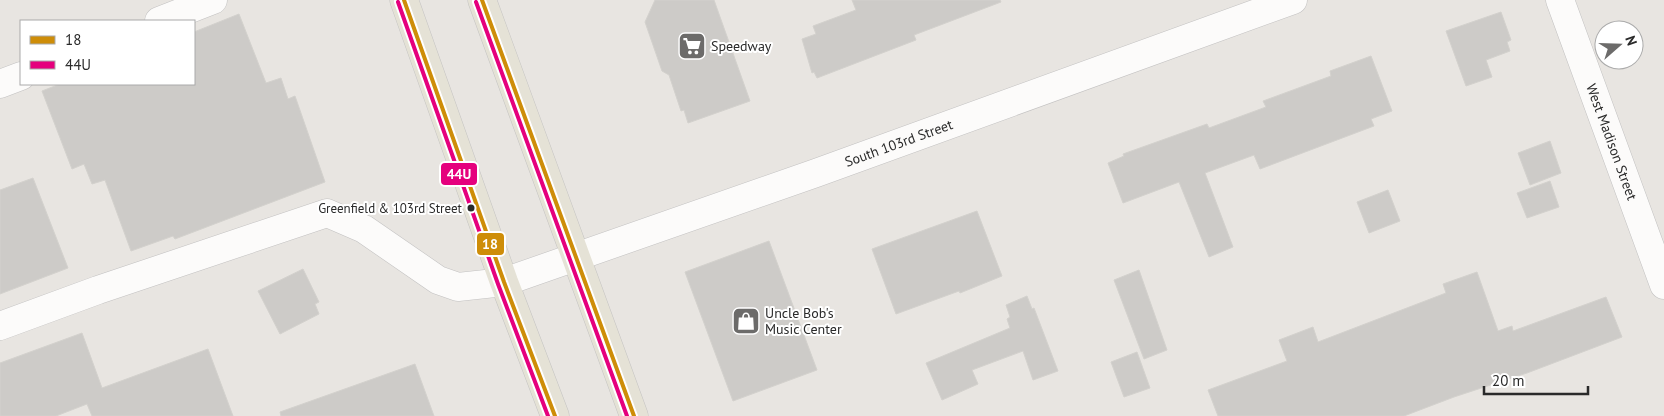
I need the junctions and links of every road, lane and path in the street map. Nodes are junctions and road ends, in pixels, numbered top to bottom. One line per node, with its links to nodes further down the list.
1 (213, 0): 6 (street)
2 (404, 0): 10 (main road)
3 (482, 0): 9 (main road)
4 (1293, 0): 9 (street, South 103rd Street)
5 (1560, 0): 11 (street, West Madison Street)
6 (162, 20)
7 (20, 76): 8 (street)
8 (0, 84)
9 (576, 258): 10 (street, South 103rd Street); 14 (main road)
10 (504, 282): 12 (street, South 103rd Street); 13 (main road)
11 (1664, 285)
12 (0, 326)
13 (554, 416)
14 (634, 416)

